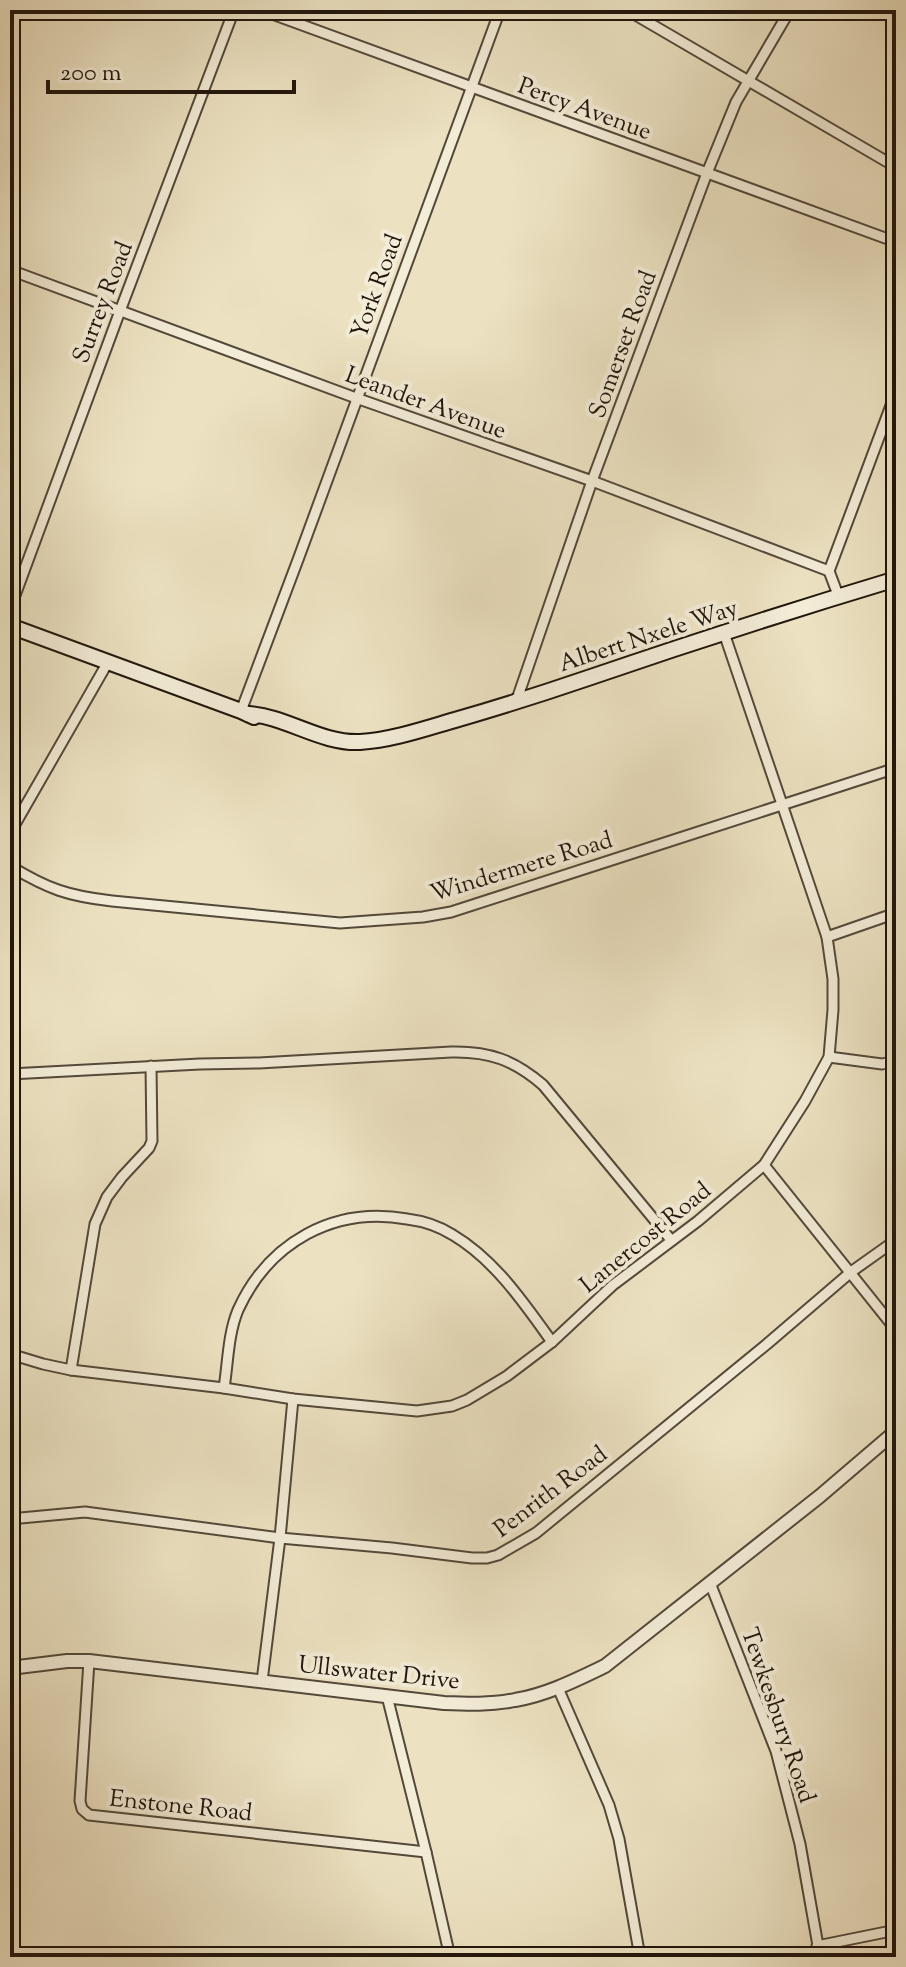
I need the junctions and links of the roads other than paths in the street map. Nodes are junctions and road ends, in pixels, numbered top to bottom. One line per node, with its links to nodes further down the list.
1 (234, 10): 12 (street, Surrey Road)
2 (261, 10): 7 (street, Percy Avenue)
3 (500, 10): 7 (street, York Road)
4 (627, 10): 6 (street)
5 (790, 10): 6 (street, Somerset Road)
6 (749, 81): 8 (street); 9 (street, Somerset Road)
7 (470, 88): 9 (street, Percy Avenue); 14 (street, York Road)
8 (896, 167)
9 (707, 173): 10 (street, Percy Avenue); 15 (street, Somerset Road)
10 (896, 242)
11 (10, 270): 12 (street, Leander Avenue)
12 (120, 311): 14 (street, Leander Avenue); 19 (street, Surrey Road)
13 (896, 392): 16 (street)
14 (356, 398): 15 (street, Leander Avenue); 24 (street, York Road)
15 (592, 481): 16 (street, Leander Avenue); 23 (street, Somerset Road)
16 (829, 571): 18 (street)
17 (896, 579): 18 (main road, Albert Nxele Way)
18 (838, 595): 21 (main road, Albert Nxele Way)
19 (10, 609)
20 (10, 626): 22 (main road, Albert Nxele Way)
21 (724, 633): 23 (main road, Albert Nxele Way); 26 (street, Lanercost Road)
22 (108, 662): 24 (main road, Albert Nxele Way); 27 (street)
23 (516, 702): 24 (main road, Albert Nxele Way)
24 (245, 712)
25 (896, 768): 26 (street, Windermere Road)
26 (782, 806): 28 (street, Windermere Road); 30 (street, Lanercost Road)
27 (10, 833)
28 (10, 866)
29 (896, 913): 30 (street)
30 (827, 937): 31 (street, Lanercost Road)
31 (829, 1057): 32 (street); 35 (street, Lanercost Road)
32 (896, 1061)
33 (151, 1066): 34 (street); 36 (street); 42 (street)
34 (10, 1074)
35 (764, 1165): 36 (street, Lanercost Road); 38 (street)
36 (671, 1240): 40 (street, Lanercost Road)
37 (896, 1240): 38 (street, Penrith Road)
38 (851, 1272): 39 (street); 47 (street, Penrith Road)
39 (896, 1330)
40 (552, 1342): 43 (street); 44 (street, Lanercost Road)
41 (10, 1354): 42 (street, Lanercost Road)
42 (71, 1370): 43 (street, Lanercost Road)
43 (224, 1388): 44 (street, Lanercost Road)
44 (293, 1399): 47 (street)
45 (896, 1431): 48 (street, Ullswater Drive)
46 (10, 1519): 47 (street, Penrith Road)
47 (280, 1538): 51 (street)
48 (710, 1583): 52 (street, Ullswater Drive); 56 (street, Tewkesbury Road)
49 (89, 1661): 50 (street, Ullswater Drive); 51 (street, Ullswater Drive); 54 (street, Enstone Road)
50 (10, 1668)
51 (262, 1681): 53 (street, Ullswater Drive)
52 (558, 1688): 53 (street, Ullswater Drive); 58 (street)
53 (387, 1696): 54 (street)
54 (426, 1852): 57 (street)
55 (896, 1930): 56 (street)
56 (818, 1952)
57 (450, 1957)
58 (640, 1957)

